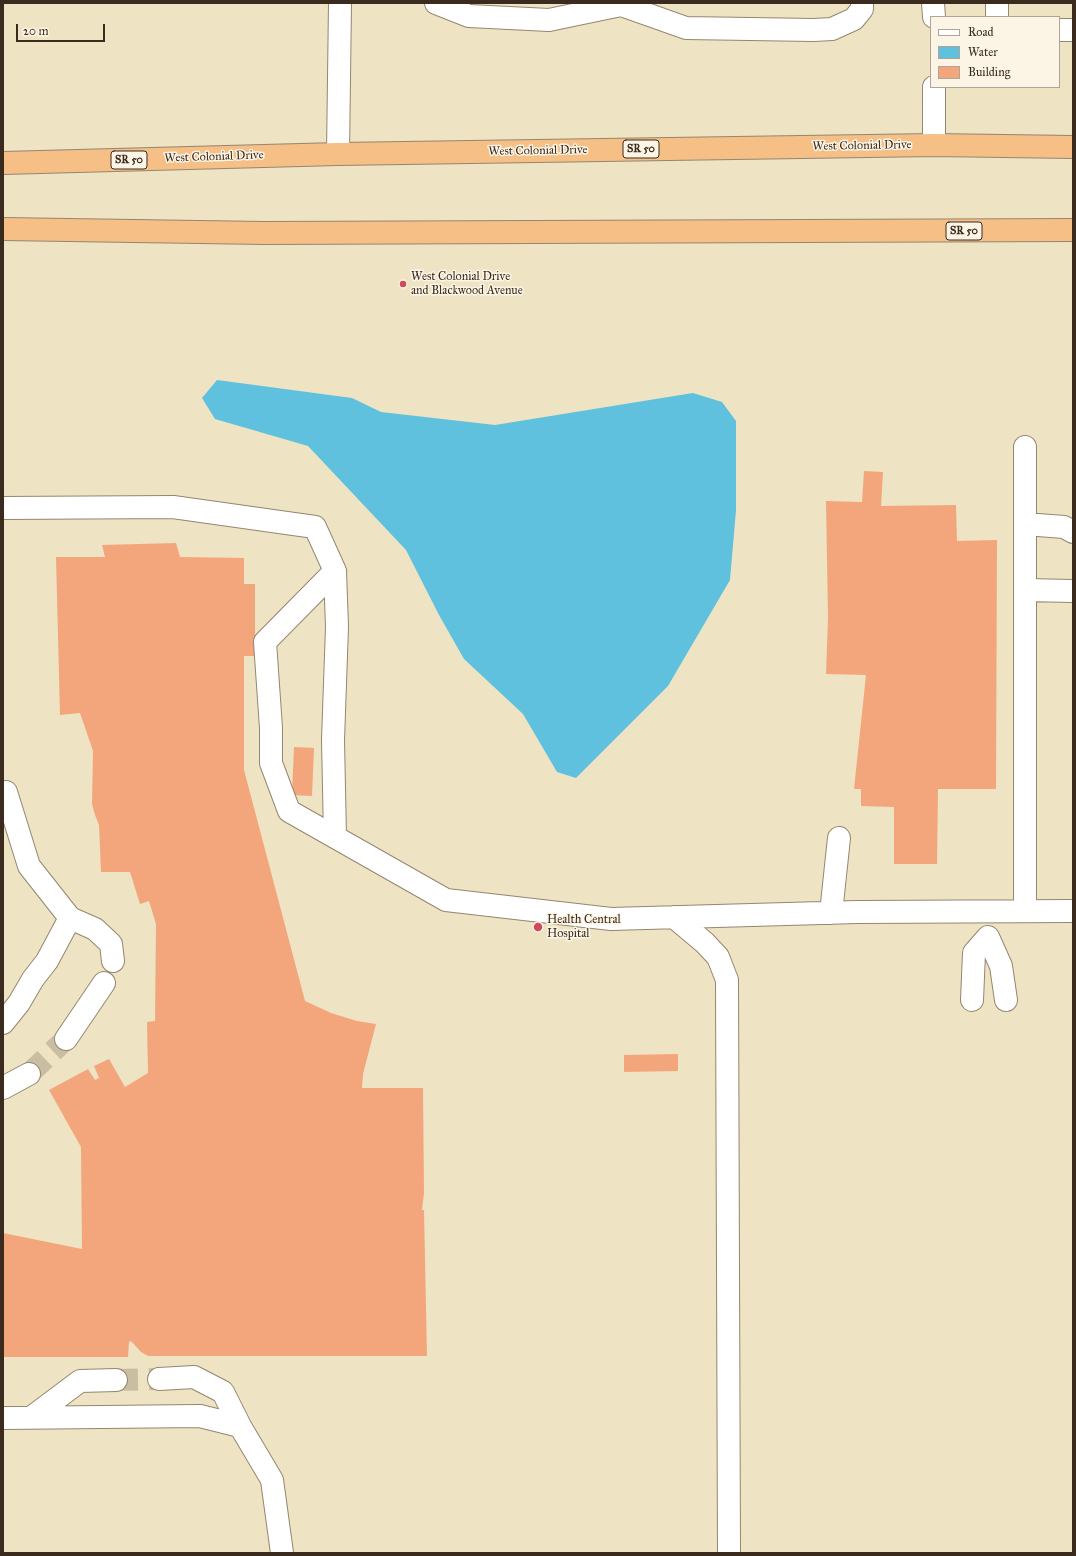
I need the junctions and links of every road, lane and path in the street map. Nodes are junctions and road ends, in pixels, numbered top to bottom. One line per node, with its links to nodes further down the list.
1 (340, 3): 14 (lane)
2 (436, 3): 6 (lane)
3 (862, 3): 6 (lane)
4 (933, 3): 7 (lane)
5 (997, 3): 8 (lane)
6 (592, 7)
7 (934, 16)
8 (997, 16)
9 (1060, 30): 10 (lane)
10 (1073, 30)
11 (934, 88): 12 (lane)
12 (934, 145): 13 (highway, West Colonial Drive / SR 50); 14 (highway, West Colonial Drive / SR 50)
13 (1073, 147)
14 (338, 154): 15 (highway, West Colonial Drive / SR 50)
15 (3, 163)
16 (3, 229): 17 (highway, SR 50)
17 (1073, 230)
18 (1026, 447): 20 (lane)
19 (3, 508): 22 (lane)
20 (1026, 524): 21 (lane); 23 (lane)
21 (1073, 532)
22 (335, 572): 26 (lane); 26 (lane)
23 (1026, 590): 24 (lane); 29 (lane)
24 (1073, 591)
25 (6, 792): 33 (lane)
26 (335, 837): 32 (lane)
27 (839, 838): 31 (lane)
28 (993, 911): 29 (lane); 31 (lane); 34 (lane)
29 (1026, 911): 30 (lane)
30 (1073, 911)
31 (831, 913): 32 (lane)
32 (674, 917): 49 (lane)
33 (70, 918): 35 (lane); 39 (lane)
34 (988, 937): 37 (lane); 38 (lane)
35 (113, 961)
36 (104, 983): 40 (lane)
37 (972, 1000)
38 (1006, 1000)
39 (3, 1023)
40 (66, 1039)
41 (29, 1074): 42 (lane)
42 (3, 1088)
43 (159, 1379): 47 (lane)
44 (116, 1380): 46 (lane)
45 (3, 1418): 46 (lane)
46 (32, 1418): 47 (lane)
47 (240, 1426): 48 (lane)
48 (282, 1553)
49 (729, 1553)

